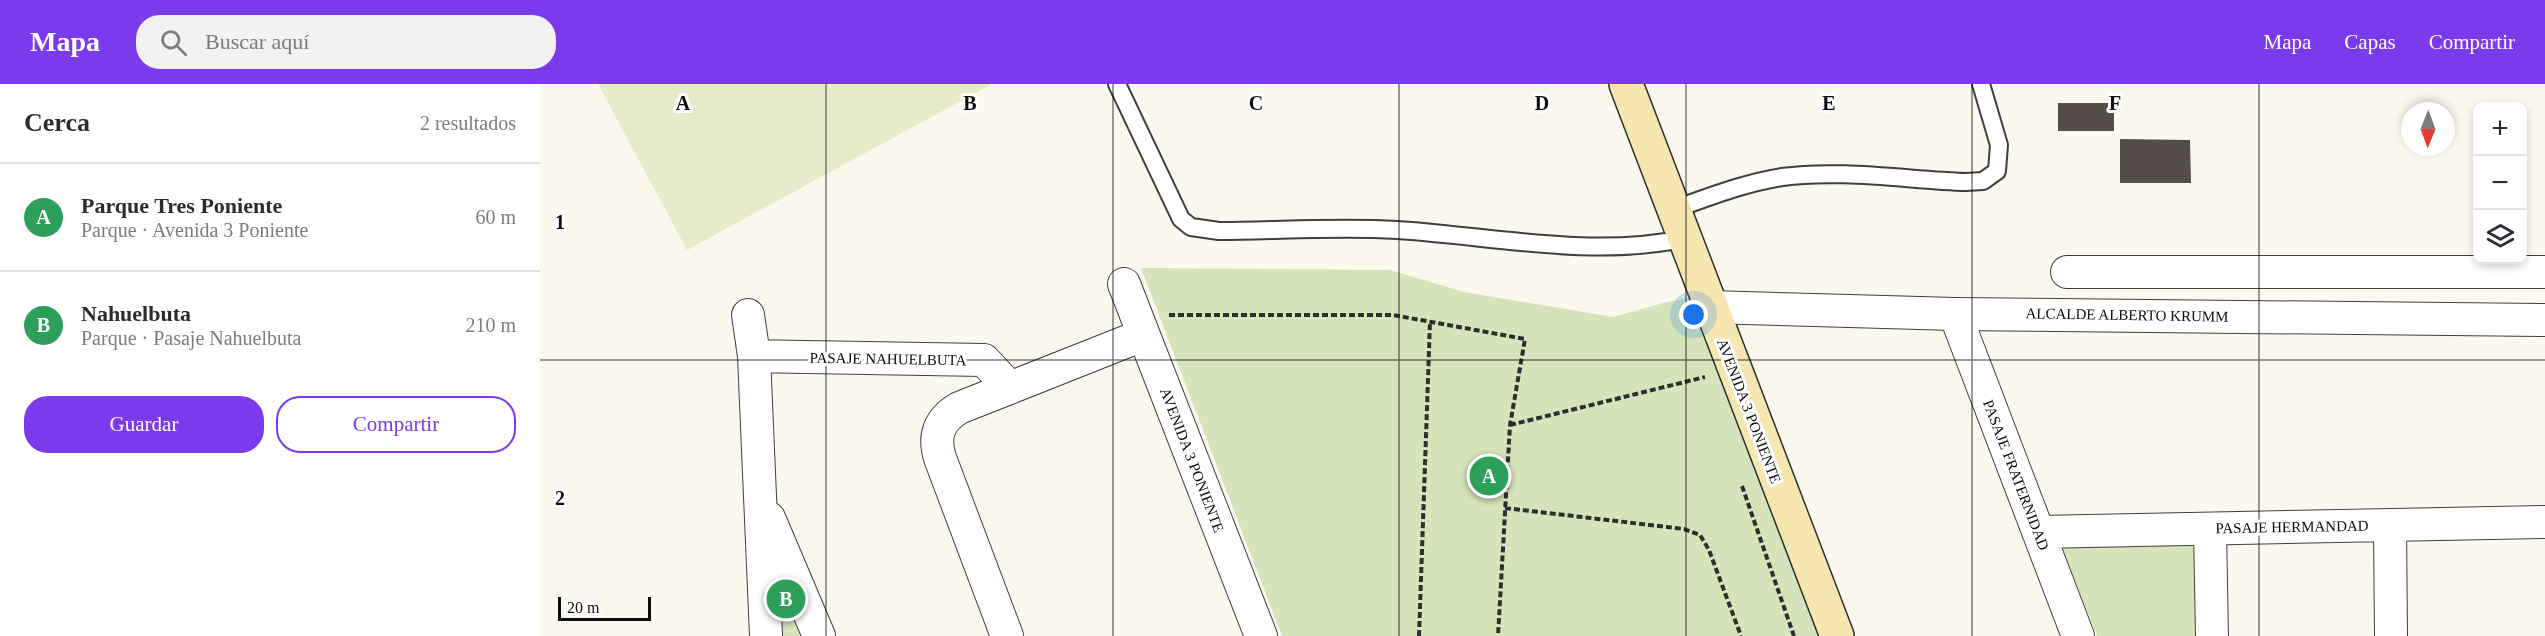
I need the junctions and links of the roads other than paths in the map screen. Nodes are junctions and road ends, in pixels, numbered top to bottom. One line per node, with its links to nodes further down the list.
1 (1118, 84): 4 (lane)
2 (1626, 84): 4 (main road, AVENIDA 3 PONIENTE)
3 (1981, 84): 4 (lane)
4 (1678, 225): 8 (main road, AVENIDA 3 PONIENTE)
5 (2067, 272): 6 (street)
6 (2545, 272)
7 (1124, 284): 12 (street, AVENIDA 3 PONIENTE)
8 (1709, 307): 9 (street, ALCALDE ALBERTO KRUMM); 24 (main road, AVENIDA 3 PONIENTE)
9 (1955, 314): 11 (street, ALCALDE ALBERTO KRUMM); 19 (street, PASAJE FRATERNIDAD)
10 (748, 315): 13 (street)
11 (2545, 320)
12 (1140, 328): 14 (street); 23 (street, AVENIDA 3 PONIENTE)
13 (754, 356): 14 (street, PASAJE NAHUELBUTA); 15 (street)
14 (1010, 388): 22 (street)
15 (762, 502): 20 (street); 21 (street)
16 (2545, 522): 17 (street, PASAJE HERMANDAD)
17 (2390, 525): 18 (street, PASAJE HERMANDAD); 27 (street)
18 (2210, 529): 19 (street, PASAJE HERMANDAD); 26 (street)
19 (2038, 532): 25 (street, PASAJE FRATERNIDAD)
20 (766, 636)
21 (819, 636)
22 (1007, 636)
23 (1261, 636)
24 (1836, 636)
25 (2078, 636)
26 (2212, 636)
27 (2391, 636)

